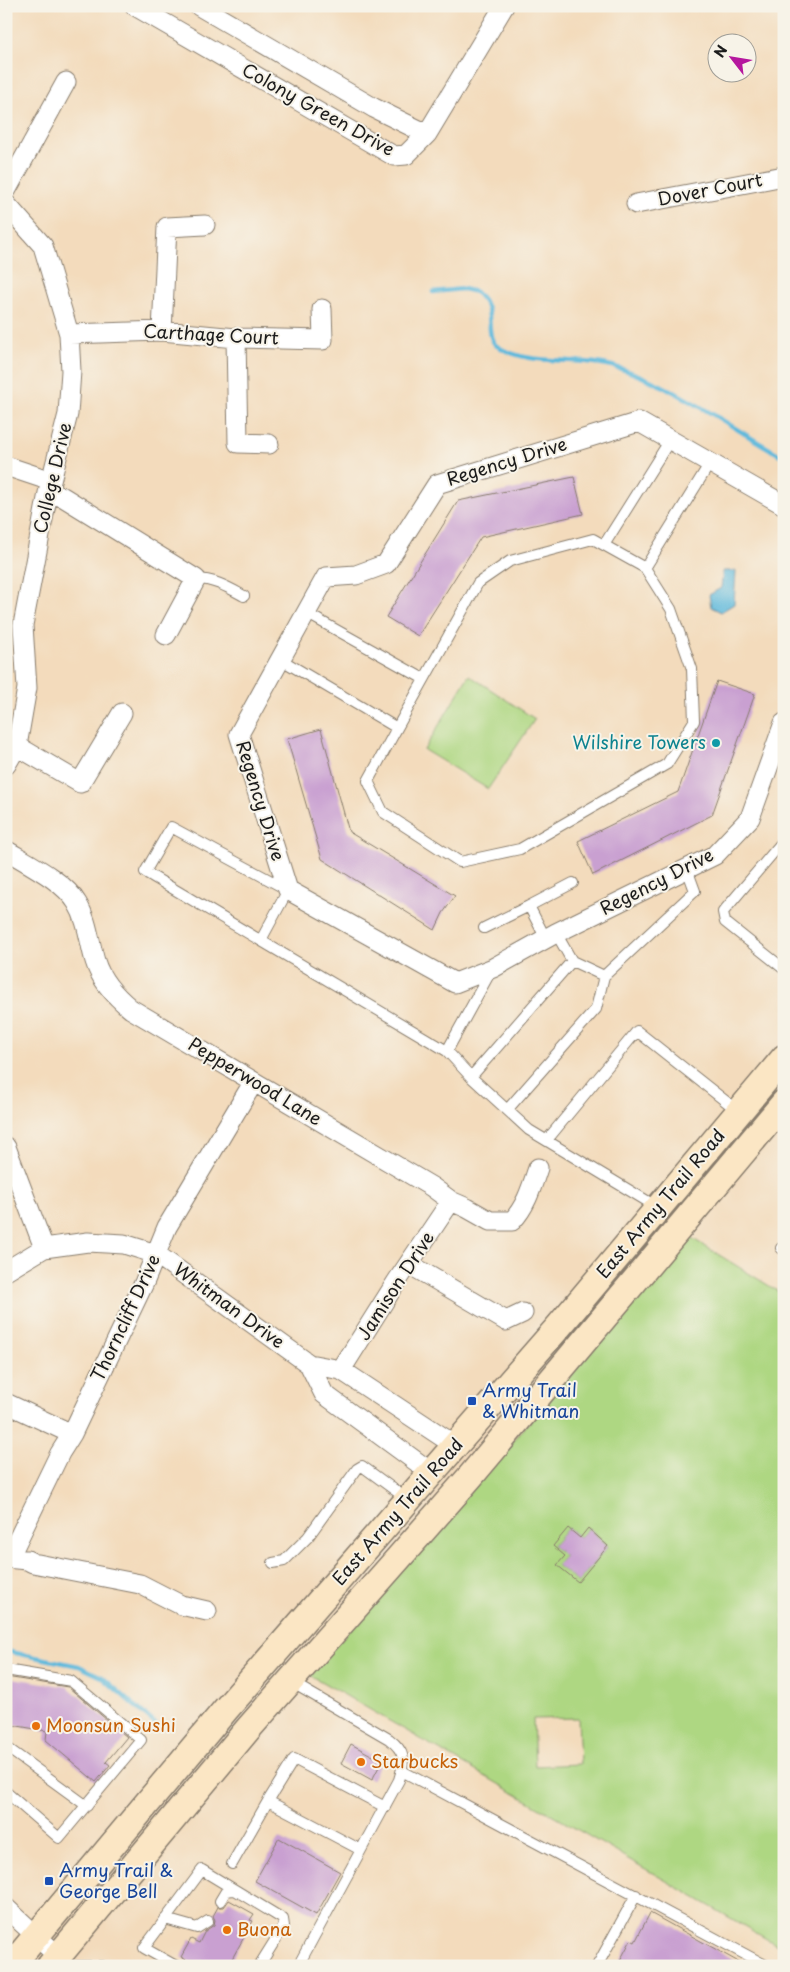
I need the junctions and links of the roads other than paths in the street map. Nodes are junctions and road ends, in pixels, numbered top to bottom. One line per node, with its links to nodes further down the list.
1 (135, 6): 5 (street, Colony Green Drive)
2 (199, 6): 5 (street, Colony Green Drive)
3 (504, 6): 5 (street)
4 (66, 82): 7 (street)
5 (426, 134)
6 (784, 176): 9 (street, Dover Court)
7 (6, 192)
8 (6, 204): 13 (street, College Drive)
9 (636, 204)
10 (205, 225): 12 (street)
11 (322, 309): 14 (street, Carthage Court)
12 (162, 331): 13 (street, Carthage Court); 14 (street, Carthage Court)
13 (69, 334): 19 (street, College Drive)
14 (236, 338): 16 (street)
15 (670, 440): 17 (street, Regency Drive); 21 (lane); 25 (street, Regency Drive)
16 (269, 444)
17 (710, 463): 20 (street, Regency Drive); 22 (lane)
18 (6, 466): 19 (street)
19 (50, 487): 23 (street); 26 (street, College Drive)
20 (784, 505)
21 (604, 545): 22 (lane); 29 (lane)
22 (645, 568): 32 (lane)
23 (196, 579): 24 (lane); 27 (street)
24 (244, 596)
25 (306, 613): 28 (street, Regency Drive); 29 (lane)
26 (14, 623): 33 (street, College Drive)
27 (166, 635)
28 (280, 659): 32 (lane); 39 (street, Regency Drive)
29 (424, 680): 32 (lane)
30 (122, 713): 33 (street)
31 (784, 723): 37 (street, Regency Drive)
32 (397, 728)
33 (17, 746): 34 (street, College Drive)
34 (6, 765)
35 (784, 840): 46 (lane)
36 (6, 850): 51 (street, Pepperwood Lane)
37 (687, 869): 42 (street, Regency Drive); 47 (lane)
38 (573, 883): 40 (lane)
39 (288, 890): 43 (lane); 43 (lane); 45 (street, Regency Drive)
40 (529, 906): 41 (lane); 42 (lane)
41 (484, 928)
42 (551, 936): 44 (lane); 45 (street, Regency Drive)
43 (261, 940): 48 (lane)
44 (572, 961): 47 (lane); 50 (lane)
45 (493, 968): 48 (lane)
46 (784, 968)
47 (604, 976): 53 (lane)
48 (447, 1051): 50 (lane)
49 (784, 1058): 54 (main road, East Army Trail Road)
50 (471, 1077): 53 (lane)
51 (253, 1083): 58 (street, Pepperwood Lane); 61 (street, Thorncliff Drive)
52 (784, 1103): 76 (main road, East Army Trail Road)
53 (507, 1110): 55 (lane)
54 (739, 1112): 55 (lane); 59 (main road, East Army Trail Road)
55 (546, 1140): 59 (lane)
56 (6, 1147): 60 (street)
57 (538, 1168): 58 (street, Pepperwood Lane)
58 (451, 1202): 62 (street, Jamison Drive)
59 (658, 1208): 69 (main road, East Army Trail Road)
60 (44, 1248): 61 (street, Whitman Drive); 63 (street, Whitman Drive)
61 (156, 1254): 65 (street, Whitman Drive); 68 (street, Thorncliff Drive)
62 (408, 1264): 64 (street); 66 (street, Jamison Drive)
63 (6, 1271)
64 (523, 1313)
65 (308, 1364): 66 (street, Whitman Drive); 70 (street, Whitman Drive)
66 (341, 1370): 69 (street, Whitman Drive)
67 (6, 1403): 68 (street)
68 (72, 1434): 72 (street, Thorncliff Drive)
69 (456, 1446): 70 (main road, East Army Trail Road)
70 (432, 1473): 71 (main road, East Army Trail Road)
71 (408, 1500): 73 (lane); 91 (main road, East Army Trail Road)
72 (7, 1558): 74 (street)
73 (272, 1563)
74 (207, 1611)
75 (6, 1670): 81 (lane)
76 (290, 1681): 78 (lane); 92 (main road, East Army Trail Road)
77 (6, 1747): 81 (lane)
78 (402, 1771): 82 (lane); 86 (lane)
79 (6, 1792): 81 (lane)
80 (268, 1801): 82 (lane); 83 (lane); 84 (lane)
81 (86, 1806)
82 (384, 1807): 83 (lane)
83 (361, 1850): 97 (lane)
84 (232, 1864)
85 (233, 1890): 87 (lane); 89 (lane); 93 (lane)
86 (636, 1895): 98 (lane); 99 (lane)
87 (220, 1901)
88 (6, 1908): 91 (street)
89 (165, 1919): 90 (lane); 96 (lane)
90 (208, 1921)
91 (37, 1936): 92 (street); 94 (main road, East Army Trail Road)
92 (64, 1963): 95 (lane)
93 (264, 1964)
94 (11, 1966)
95 (102, 1966)
96 (176, 1966)
97 (298, 1966)
98 (597, 1966)
99 (767, 1966)

